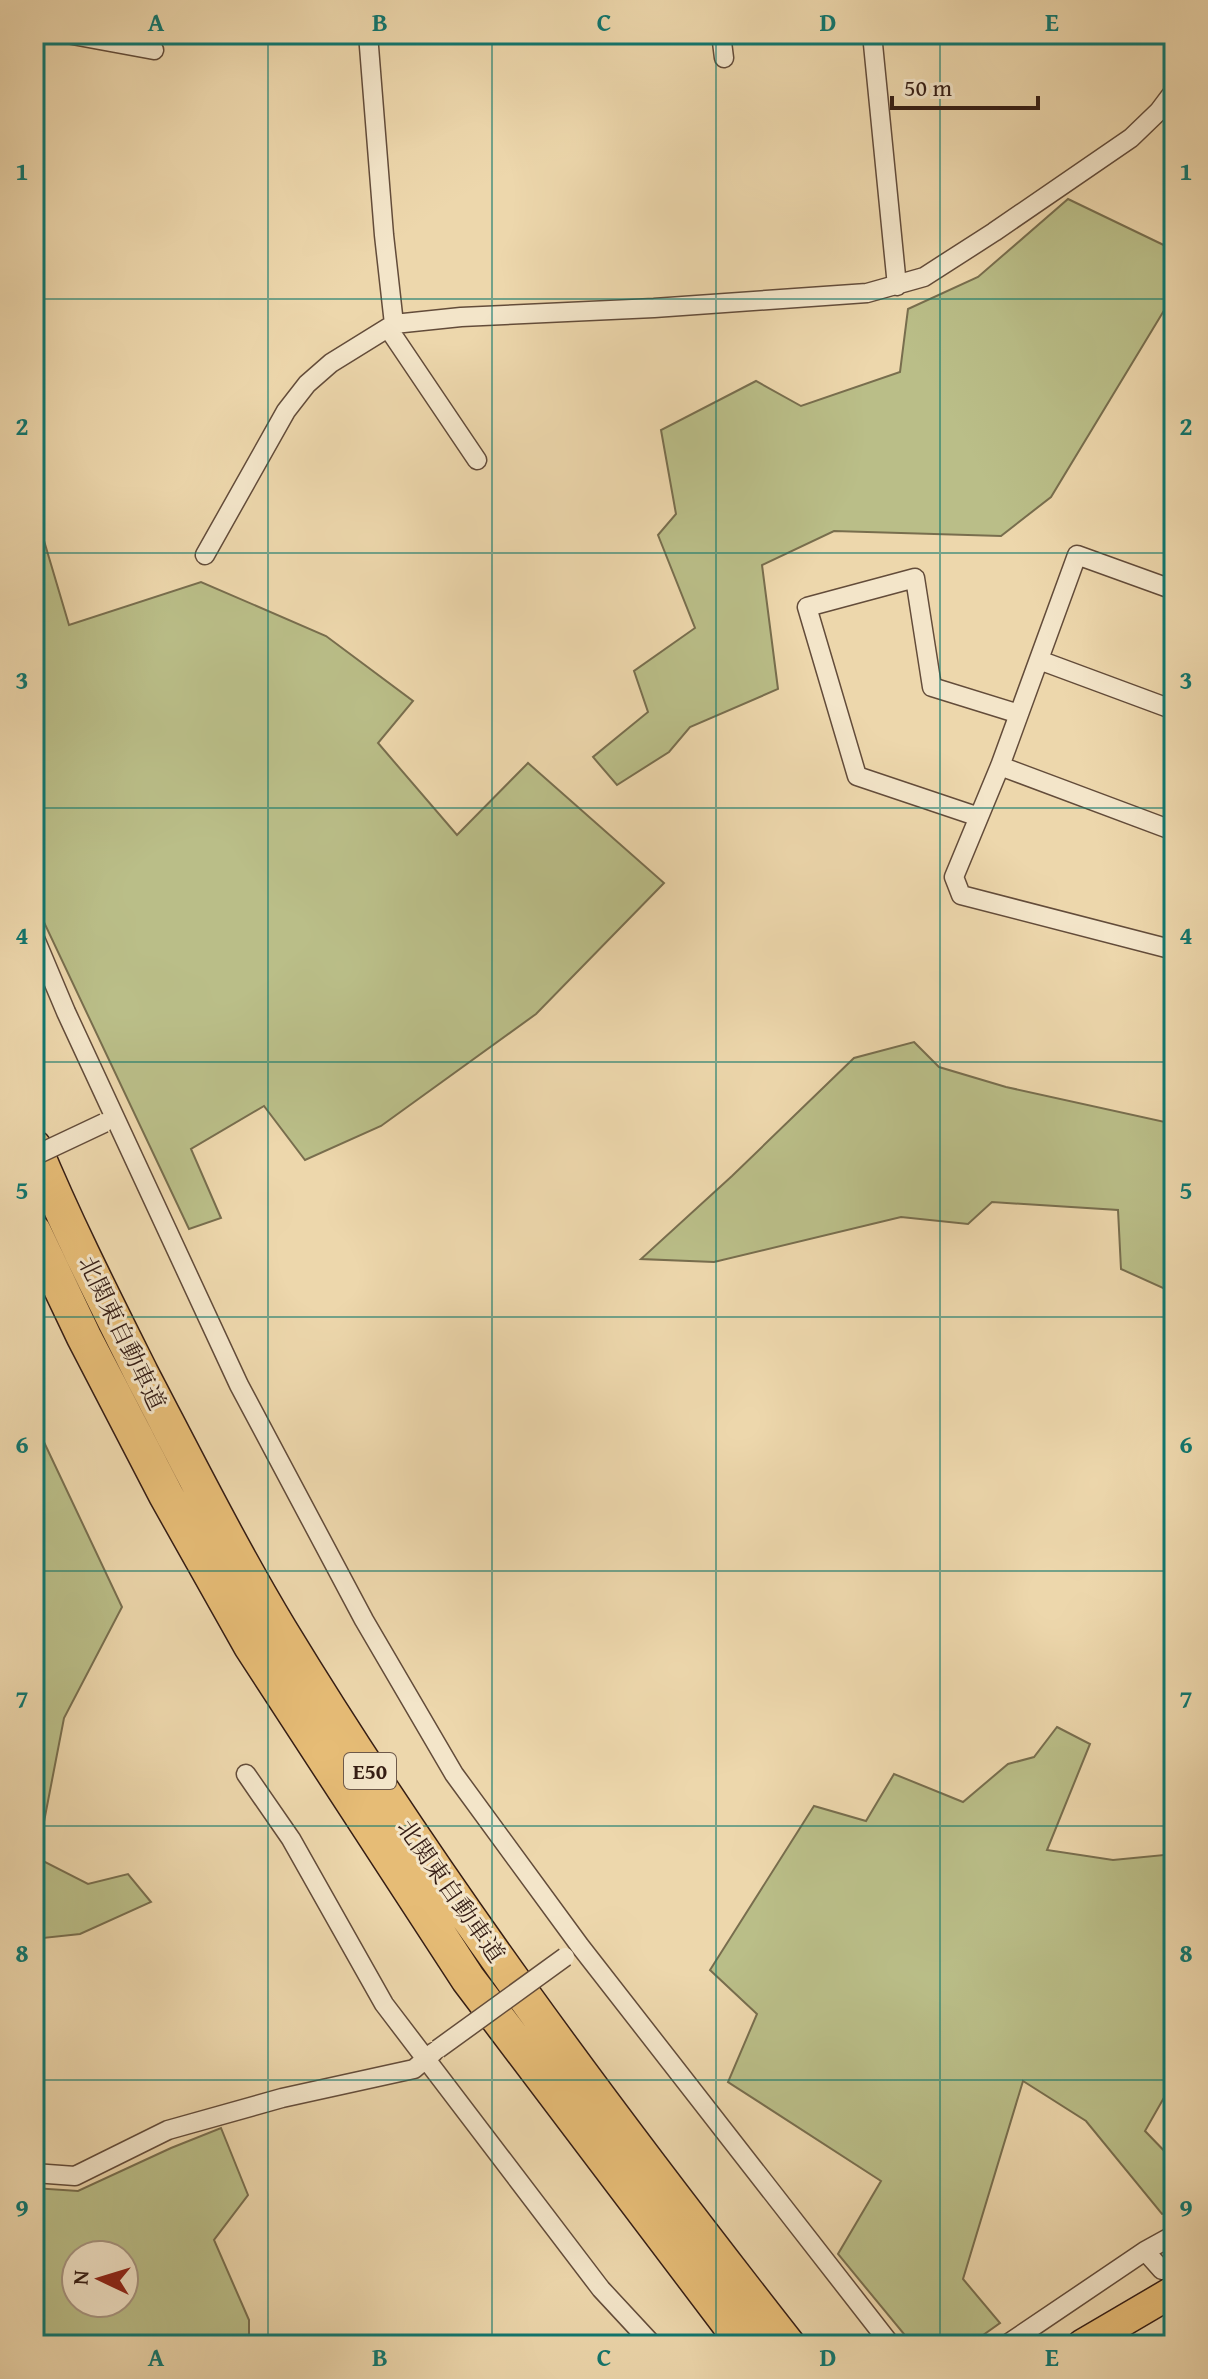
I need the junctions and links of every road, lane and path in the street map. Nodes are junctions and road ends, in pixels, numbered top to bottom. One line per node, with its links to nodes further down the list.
1 (67, 34): 5 (street)
2 (368, 34): 9 (street)
3 (721, 34): 6 (street)
4 (872, 34): 8 (street)
5 (154, 50)
6 (724, 58)
7 (1174, 91): 8 (street)
8 (897, 286): 9 (street)
9 (391, 326): 10 (street); 11 (street)
10 (477, 460)
11 (205, 555)
12 (1174, 590): 13 (street)
13 (1039, 660): 14 (street); 15 (street)
14 (1174, 710)
15 (1019, 714): 16 (street); 17 (street)
16 (1000, 766): 17 (street); 18 (street)
17 (979, 817): 20 (street)
18 (1174, 831)
19 (34, 936): 21 (street)
20 (1174, 950)
21 (110, 1120): 23 (street, bridge); 26 (street)
22 (34, 1147): 34 (highway, 北関東自動車道 / E50)
23 (34, 1156)
24 (34, 1232): 33 (highway, 北関東自動車道 / E50)
25 (246, 1774): 27 (street)
26 (572, 1952): 27 (street, bridge); 35 (street)
27 (432, 2054): 28 (street); 32 (street)
28 (34, 2173)
29 (1174, 2235): 30 (street)
30 (1145, 2251): 31 (street); 36 (street)
31 (1168, 2281): 37 (main road)
32 (653, 2345)
33 (745, 2345)
34 (788, 2345)
35 (891, 2345)
36 (1006, 2345)
37 (1082, 2345)

